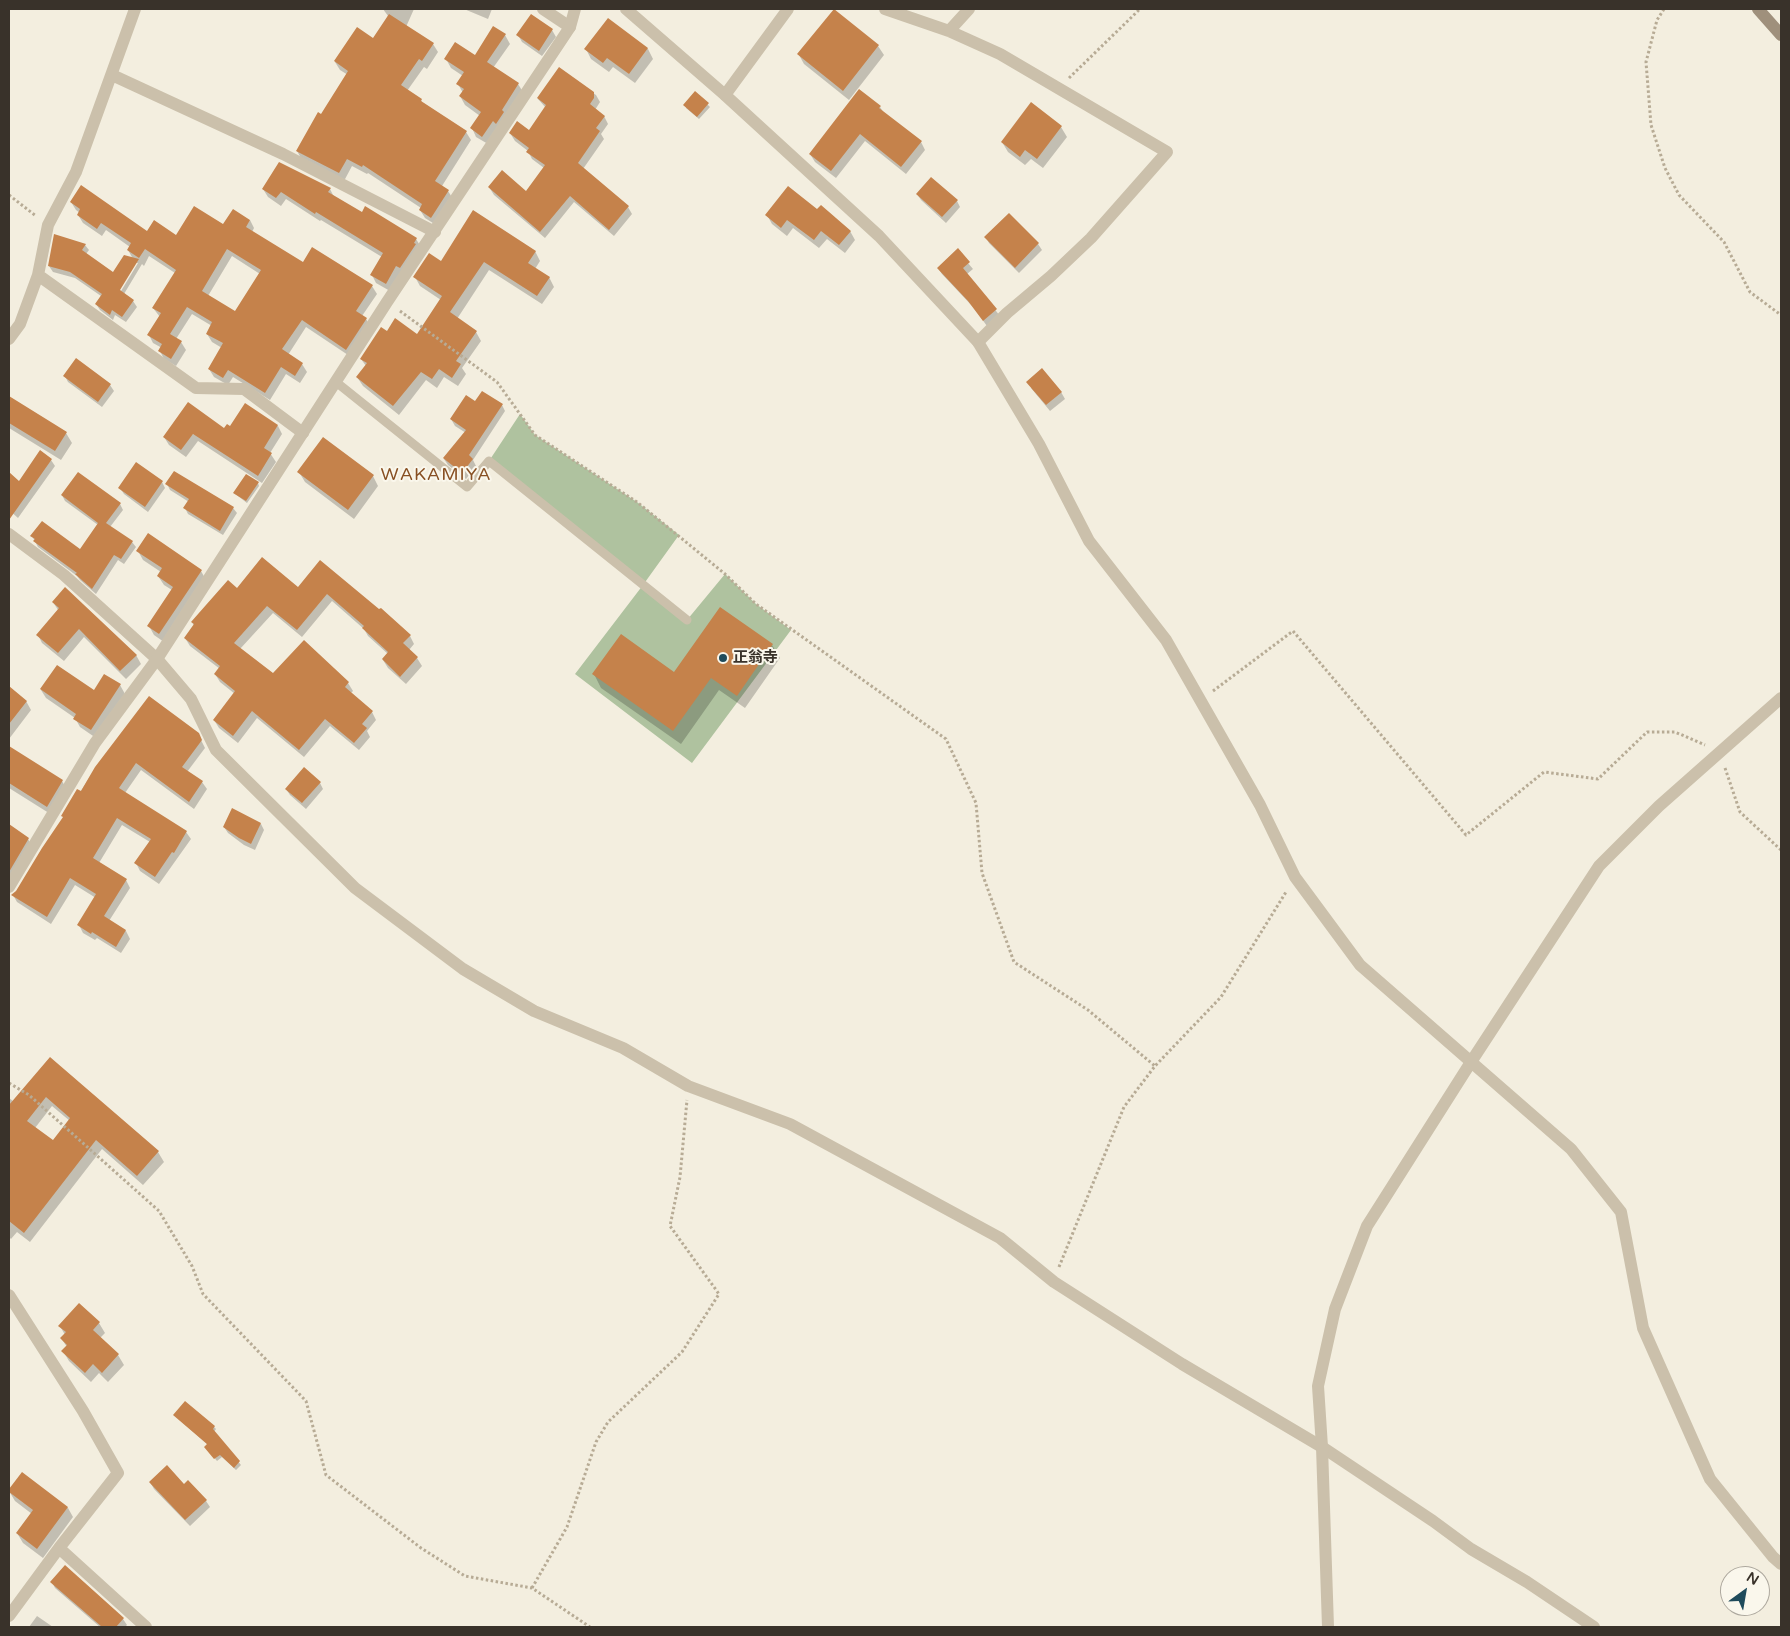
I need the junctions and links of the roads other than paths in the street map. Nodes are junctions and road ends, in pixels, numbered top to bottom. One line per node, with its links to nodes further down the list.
1 (135, 9): 12 (street)
2 (543, 9): 9 (street)
3 (575, 9): 9 (street)
4 (626, 9): 13 (street)
5 (788, 9): 13 (street)
6 (885, 9): 10 (street)
7 (969, 9): 10 (street)
8 (1758, 9): 11 (main road)
9 (570, 27): 14 (street)
10 (949, 31): 17 (street)
11 (1781, 35)
12 (112, 75): 14 (street); 15 (street)
13 (725, 95): 17 (street)
14 (435, 232): 18 (street)
15 (38, 275): 16 (street); 19 (street)
16 (9, 339)
17 (978, 342): 25 (street)
18 (336, 382): 19 (street); 21 (lane)
19 (303, 434): 22 (street)
20 (9, 534): 22 (street)
21 (687, 620)
22 (157, 658): 24 (street); 27 (street)
23 (1781, 698): 25 (street)
24 (11, 878)
25 (1471, 1062): 27 (street); 29 (street)
26 (9, 1294): 28 (street)
27 (1322, 1447): 32 (street); 33 (street)
28 (59, 1548): 30 (street); 31 (street)
29 (1781, 1564)
30 (9, 1616)
31 (146, 1627)
32 (1328, 1627)
33 (1594, 1627)

